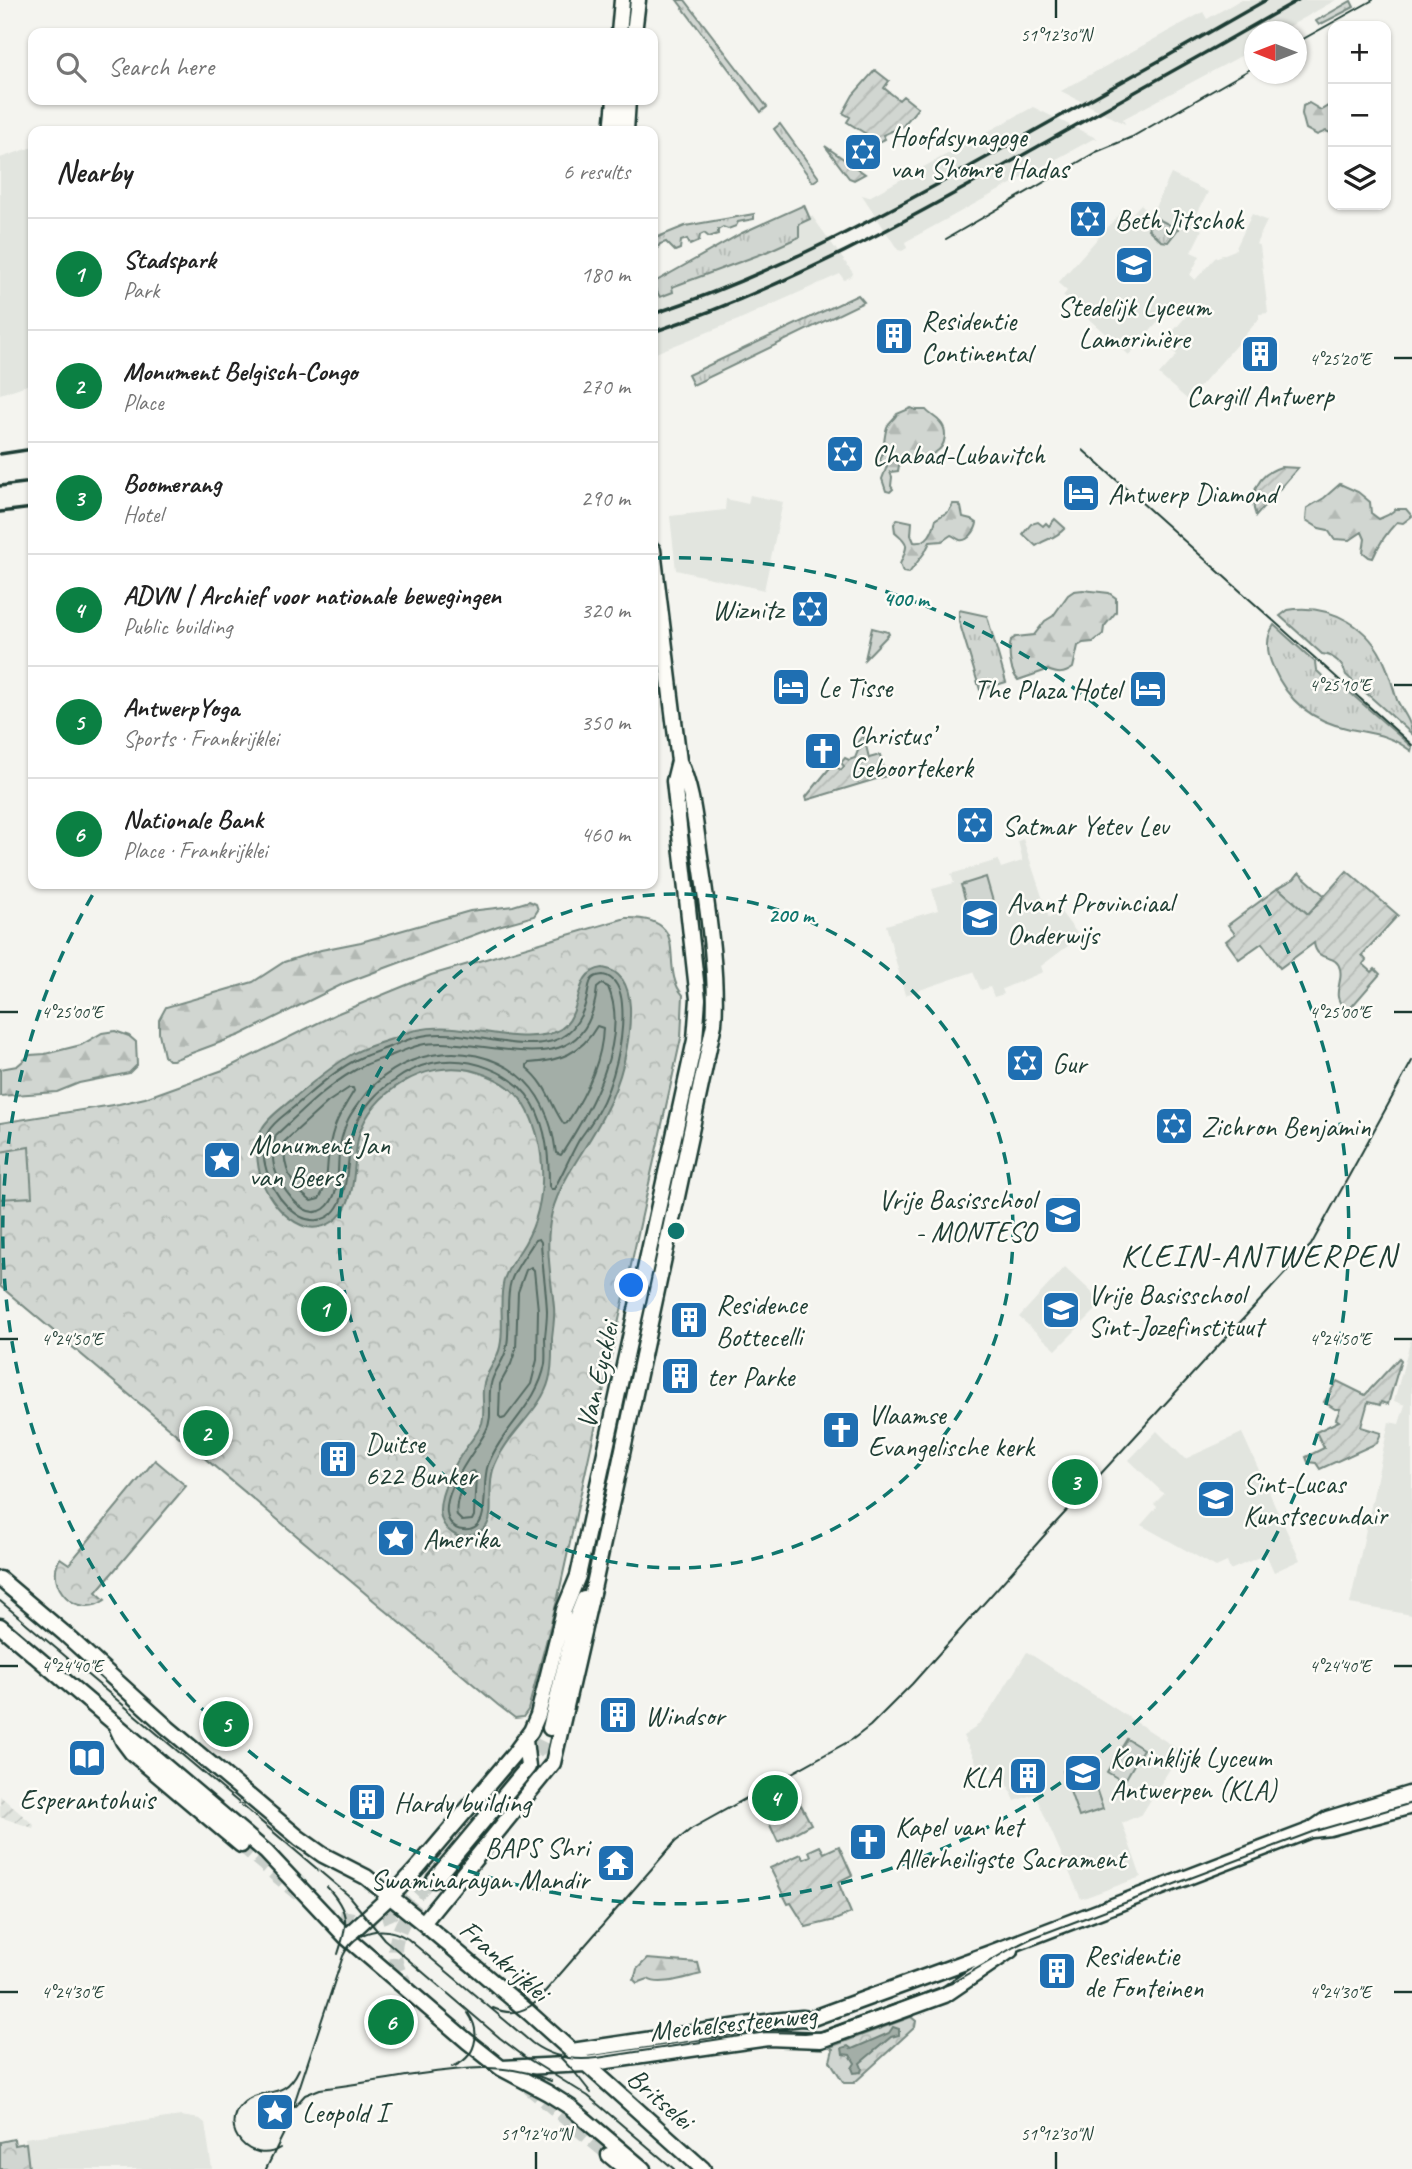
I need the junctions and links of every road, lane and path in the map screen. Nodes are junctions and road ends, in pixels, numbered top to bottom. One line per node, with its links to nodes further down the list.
1 (622, 0): 3 (main road)
2 (638, 0): 4 (main road)
3 (619, 28)
4 (635, 28)
5 (614, 105): 7 (main road)
6 (628, 105): 8 (main road)
7 (612, 126)
8 (626, 126)
9 (658, 591): 10 (main road)
10 (679, 761): 12 (main road, Van Eycklei); 16 (main road, Van Eycklei)
11 (0, 1579): 22 (main road, Frankrijklei)
12 (595, 1580): 15 (main road, Van Eycklei); 23 (main road, Van Eycklei)
13 (0, 1626): 14 (main road)
14 (114, 1721): 20 (main road); 24 (main road)
15 (550, 1728)
16 (526, 1746): 21 (main road); 22 (main road)
17 (1412, 1793): 19 (main road, Mechelsesteenweg)
18 (1412, 1806): 19 (main road, Mechelsesteenweg)
19 (1311, 1830): 25 (main road, Mechelsesteenweg)
20 (241, 1845)
21 (434, 1880)
22 (390, 1896): 23 (main road, Frankrijklei); 24 (main road)
23 (423, 1923): 26 (main road, Frankrijklei)
24 (346, 1937): 28 (main road)
25 (1029, 1937): 26 (main road, Mechelsesteenweg); 27 (main road, Mechelsesteenweg)
26 (572, 2051): 27 (main road, Frankrijklei)
27 (586, 2064): 28 (main road, Mechelsesteenweg); 32 (main road, Britselei)
28 (501, 2068): 31 (main road)
29 (609, 2155): 30 (main road)
30 (626, 2169)
31 (643, 2169)
32 (703, 2169)

